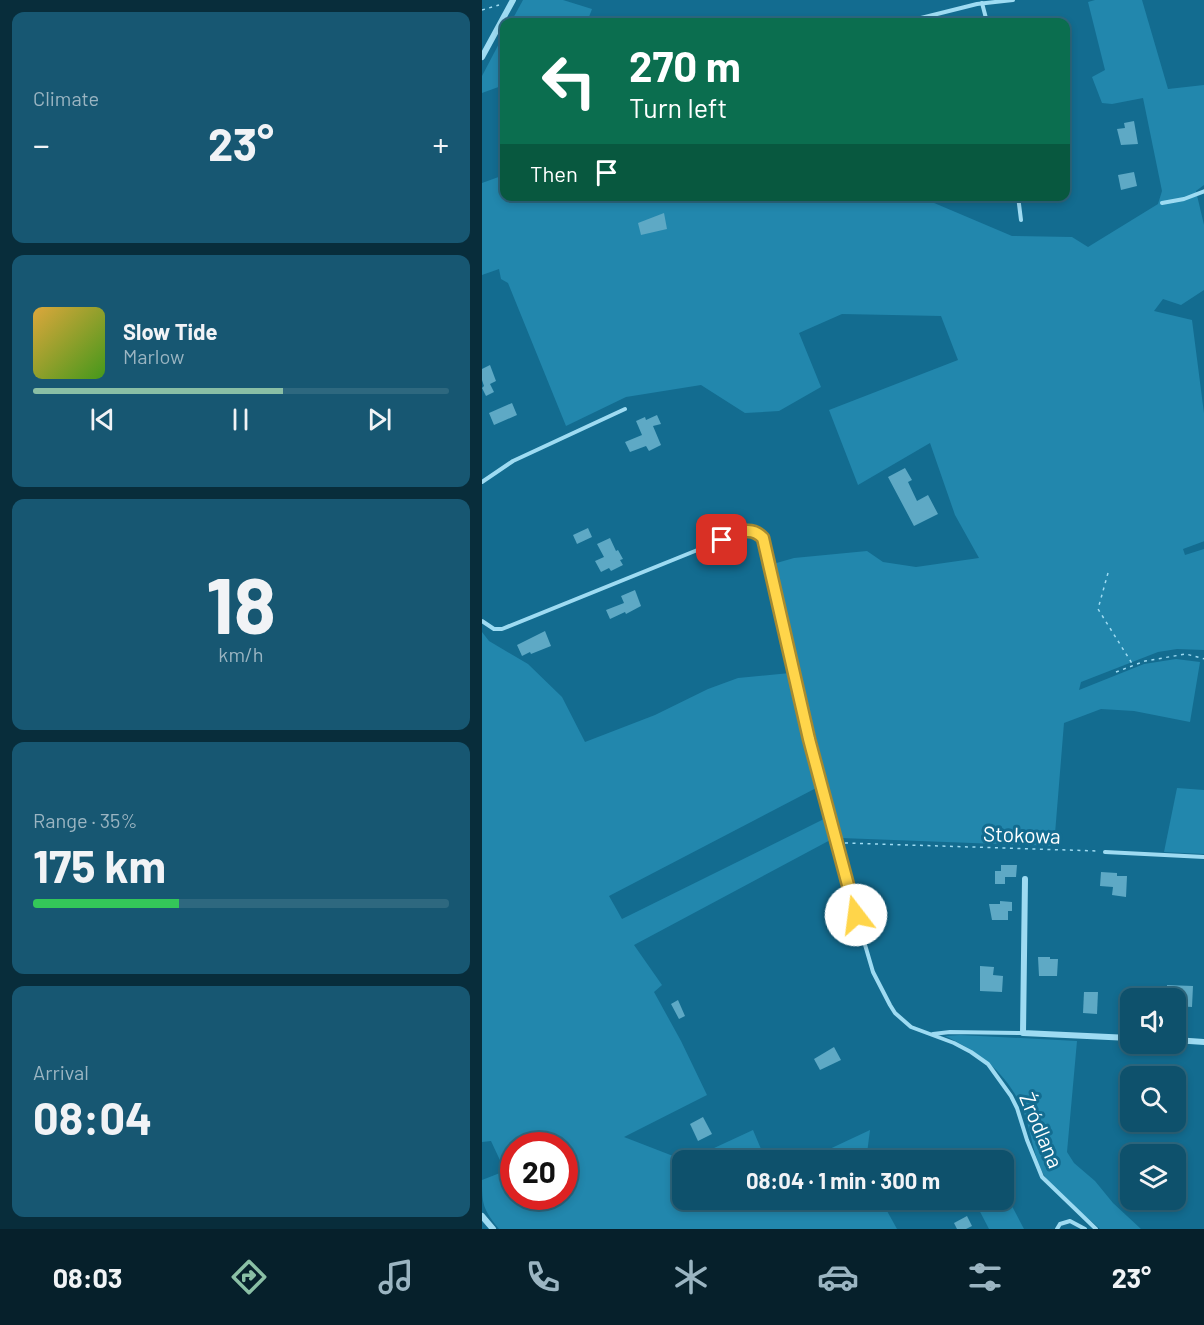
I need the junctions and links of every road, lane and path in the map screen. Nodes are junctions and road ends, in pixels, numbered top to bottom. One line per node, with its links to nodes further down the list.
1 (1013, 0): 3 (lane)
2 (512, 1): 4 (path); 5 (street)
3 (982, 3): 6 (lane); 7 (lane)
4 (482, 10)
5 (503, 18)
6 (921, 18)
7 (986, 18)
8 (500, 23): 9 (street)
9 (482, 57)
10 (1205, 191): 12 (lane)
11 (1019, 201): 13 (lane)
12 (1162, 203)
13 (1021, 220)
14 (625, 409): 15 (lane)
15 (482, 482)
16 (1108, 573): 19 (path)
17 (482, 621): 21 (lane, Źródlana)
18 (1205, 659): 19 (path)
19 (1133, 666): 20 (path)
20 (1116, 672)
21 (838, 843): 22 (path, Stokowa); 25 (lane, Źródlana)
22 (1105, 852): 23 (lane)
23 (1205, 857)
24 (1025, 879): 26 (street)
25 (932, 1034): 26 (lane); 34 (lane, Źródlana)
26 (1024, 1034): 27 (street)
27 (1120, 1038)
28 (1186, 1041): 29 (street)
29 (1205, 1042)
30 (482, 1216): 31 (street)
31 (493, 1229)
32 (1057, 1229): 33 (lane)
33 (1085, 1229)
34 (1096, 1229)

